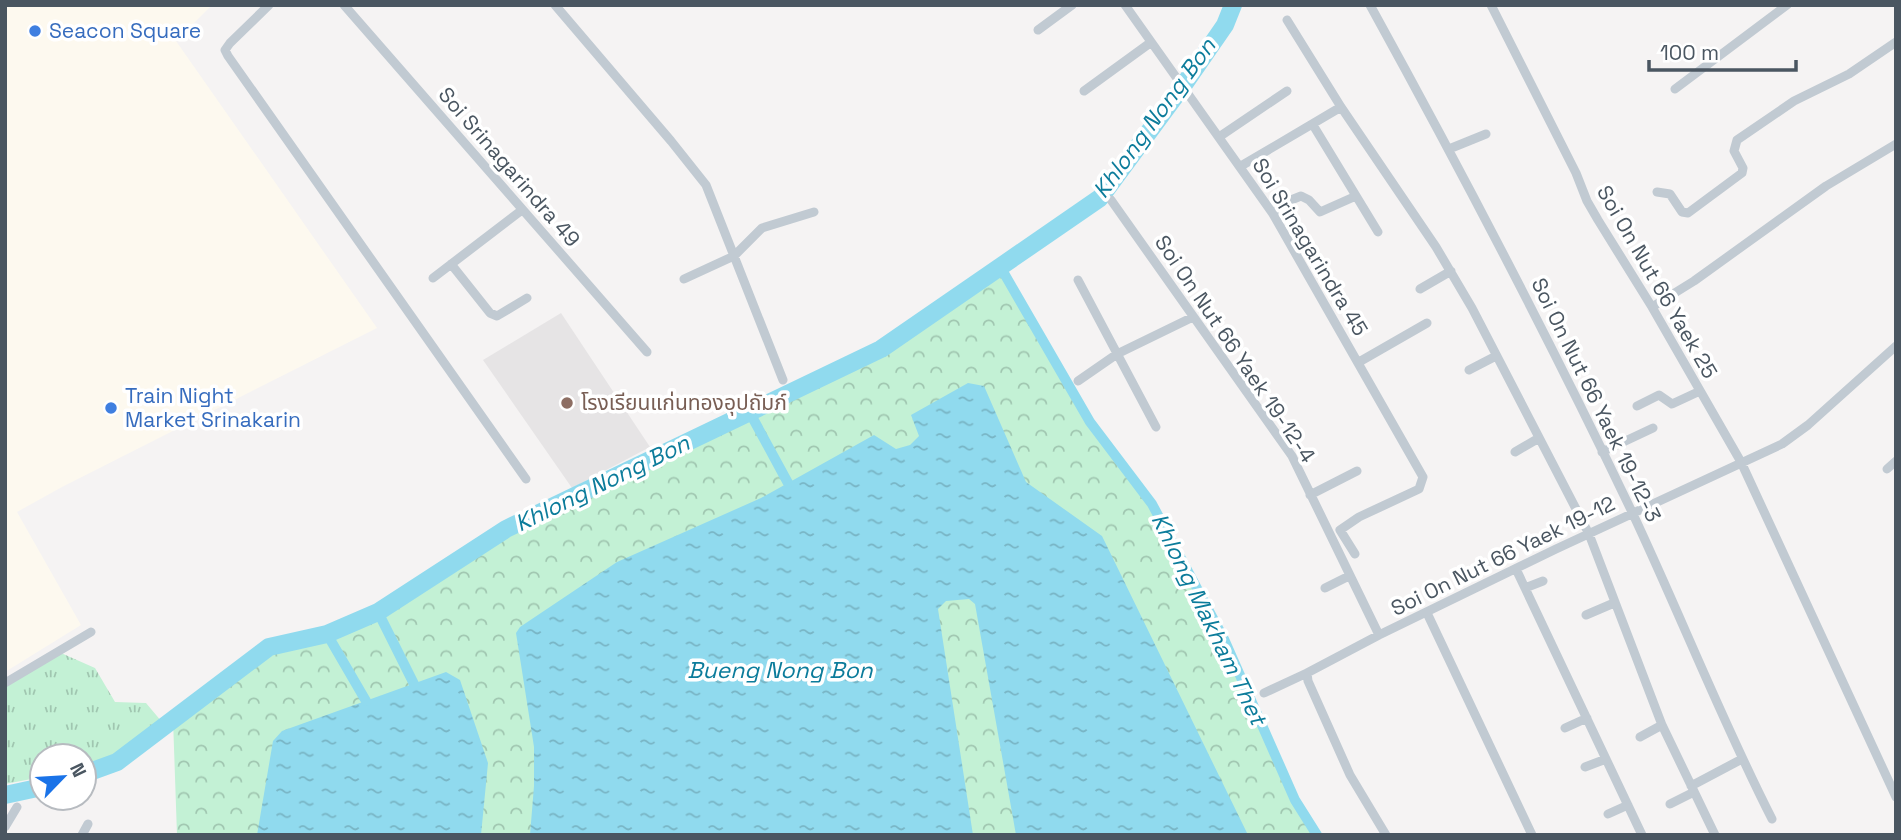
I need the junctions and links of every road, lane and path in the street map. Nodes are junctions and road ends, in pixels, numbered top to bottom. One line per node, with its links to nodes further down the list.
1 (269, 5): 60 (street)
2 (344, 5): 26 (street, Soi Srinagarindra 49)
3 (555, 5): 30 (street)
4 (1072, 5): 10 (street)
5 (1125, 5): 12 (street, Soi Srinagarindra 45)
6 (1370, 5): 21 (street, Soi On Nut 66 Yaek 19-12-3)
7 (1491, 5): 38 (street, Soi On Nut 66 Yaek 25)
8 (1787, 5): 13 (street)
9 (1287, 20): 16 (street)
10 (1038, 30)
11 (1896, 42): 23 (street)
12 (1150, 43): 14 (street); 19 (street, Soi Srinagarindra 45)
13 (1675, 89)
14 (1084, 91)
15 (1287, 91): 19 (street)
16 (1341, 107): 17 (street); 32 (street)
17 (1312, 125): 22 (street); 24 (street)
18 (1486, 134): 21 (street)
19 (1219, 136): 22 (street, Soi Srinagarindra 45)
20 (1896, 144): 38 (street)
21 (1449, 149): 55 (street, Soi On Nut 66 Yaek 19-12-3)
22 (1241, 166): 28 (street, Soi Srinagarindra 45)
23 (1657, 192)
24 (1356, 196): 28 (street); 29 (street)
25 (1111, 200): 39 (street, Soi On Nut 66 Yaek 19-12-4)
26 (522, 210): 31 (street); 42 (street, Soi Srinagarindra 49)
27 (814, 212): 30 (street)
28 (1273, 214): 45 (street, Soi Srinagarindra 45)
29 (1378, 232)
30 (734, 256): 34 (street); 47 (street)
31 (452, 264): 33 (street); 37 (street)
32 (1451, 271): 36 (street); 44 (street)
33 (433, 278)
34 (684, 279)
35 (1077, 280): 43 (street)
36 (1420, 289)
37 (527, 298)
38 (1652, 307): 49 (street, Soi On Nut 66 Yaek 25)
39 (1193, 317): 43 (street); 61 (street, Soi On Nut 66 Yaek 19-12-4)
40 (1427, 323): 45 (street)
41 (1896, 346): 57 (street, Soi On Nut 66 Yaek 19-12)
42 (648, 352)
43 (1117, 354): 48 (street); 51 (street)
44 (1496, 356): 46 (street); 53 (street)
45 (1359, 362): 64 (street, Soi Srinagarindra 45)
46 (1469, 370)
47 (783, 380)
48 (1078, 381)
49 (1700, 391): 50 (street); 57 (street, Soi On Nut 66 Yaek 25)
50 (1637, 406)
51 (1157, 427)
52 (1653, 428): 55 (street)
53 (1539, 438): 54 (street); 63 (street)
54 (1515, 452)
55 (1602, 452): 62 (street, Soi On Nut 66 Yaek 19-12-3)
56 (1896, 461): 58 (street)
57 (1741, 462): 62 (street, Soi On Nut 66 Yaek 19-12); 86 (street, Soi On Nut 66 Yaek 25)
58 (1887, 468)
59 (1357, 471): 61 (street)
60 (526, 479)
61 (1310, 495): 66 (street, Soi On Nut 66 Yaek 19-12-4)
62 (1632, 513): 63 (street, Soi On Nut 66 Yaek 19-12); 83 (street, Soi On Nut 66 Yaek 19-12-3)
63 (1589, 534): 65 (street, Soi On Nut 66 Yaek 19-12); 70 (street)
64 (1355, 554)
65 (1516, 569): 69 (street); 71 (street, Soi On Nut 66 Yaek 19-12)
66 (1349, 576): 68 (street); 74 (street, Soi On Nut 66 Yaek 19-12-4)
67 (1543, 581): 69 (street)
68 (1325, 588)
69 (1525, 588): 78 (street)
70 (1614, 603): 72 (street); 79 (street)
71 (1427, 614): 74 (street, Soi On Nut 66 Yaek 19-12); 96 (street)
72 (1586, 615)
73 (91, 632): 76 (street)
74 (1379, 635): 75 (street, Soi On Nut 66 Yaek 19-12)
75 (1307, 673): 77 (street, Soi On Nut 66 Yaek 19-12); 95 (street)
76 (5, 683)
77 (1264, 693)
78 (1587, 718): 80 (street); 82 (street)
79 (1662, 725): 81 (street); 85 (street)
80 (1565, 728)
81 (1640, 737)
82 (1606, 759): 84 (street); 88 (street)
83 (1742, 760): 85 (street); 91 (street, Soi On Nut 66 Yaek 19-12-3)
84 (1586, 767)
85 (1692, 789): 87 (street); 98 (street)
86 (1896, 797)
87 (1670, 804)
88 (1628, 805): 90 (street); 97 (street)
89 (17, 807): 93 (street)
90 (1608, 814)
91 (1772, 819)
92 (88, 824): 94 (street)
93 (5, 827)
94 (82, 835)
95 (1386, 835)
96 (1532, 835)
97 (1642, 835)
98 (1715, 835)

